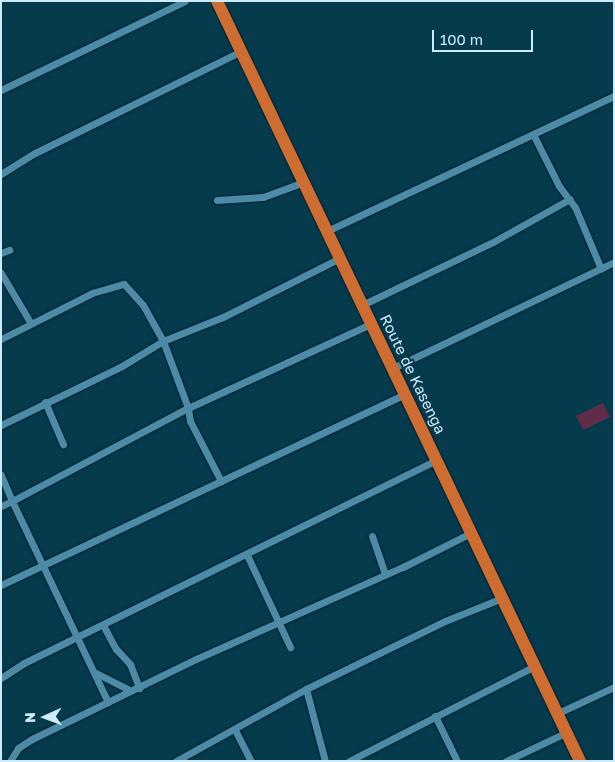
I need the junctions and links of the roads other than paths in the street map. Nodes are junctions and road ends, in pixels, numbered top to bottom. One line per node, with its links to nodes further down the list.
1 (185, 1): 4 (street)
2 (217, 1): 3 (highway, Route de Kasenga)
3 (241, 51): 7 (street); 8 (highway, Route de Kasenga)
4 (1, 90)
5 (614, 96): 6 (street)
6 (534, 136): 10 (street); 11 (street)
7 (1, 174)
8 (304, 182): 9 (street); 11 (highway, Route de Kasenga)
9 (217, 200)
10 (570, 200): 16 (street); 18 (street)
11 (327, 231): 14 (highway, Route de Kasenga)
12 (9, 250): 13 (street)
13 (1, 254)
14 (340, 258): 18 (highway, Route de Kasenga); 22 (street)
15 (614, 262): 16 (street)
16 (601, 269): 23 (street)
17 (1, 273): 19 (street)
18 (362, 305): 20 (highway, Route de Kasenga)
19 (30, 322): 21 (street); 22 (street)
20 (371, 324): 23 (highway, Route de Kasenga); 26 (street)
21 (1, 339)
22 (163, 341): 25 (street); 26 (street)
23 (393, 368): 24 (highway, Route de Kasenga)
24 (405, 394): 29 (highway, Route de Kasenga); 31 (street)
25 (45, 402): 27 (street); 28 (street)
26 (188, 408): 31 (street); 32 (street)
27 (1, 425)
28 (63, 444)
29 (437, 460): 34 (highway, Route de Kasenga); 36 (street)
30 (1, 475): 32 (street)
31 (221, 481): 37 (street)
32 (12, 501): 33 (street); 37 (street)
33 (1, 506)
34 (471, 533): 38 (street); 40 (highway, Route de Kasenga)
35 (372, 536): 38 (street)
36 (247, 555): 41 (street); 42 (street)
37 (44, 566): 39 (street); 43 (street)
38 (385, 574): 41 (street)
39 (1, 585)
40 (502, 598): 45 (highway, Route de Kasenga); 50 (street)
41 (277, 622): 44 (street); 49 (street)
42 (104, 625): 43 (street); 49 (street)
43 (78, 637): 46 (street); 47 (street)
44 (290, 647)
45 (535, 666): 53 (highway, Route de Kasenga); 54 (street)
46 (95, 673): 51 (street); 52 (street)
47 (1, 678)
48 (614, 687): 53 (street)
49 (140, 688): 51 (street)
50 (306, 689): 55 (street); 60 (street)
51 (131, 691): 52 (street)
52 (108, 702): 57 (street)
53 (558, 713): 56 (highway, Route de Kasenga)
54 (435, 716): 61 (street); 62 (street)
55 (235, 730): 58 (street); 59 (street)
56 (567, 732): 63 (street); 64 (highway, Route de Kasenga)
57 (10, 761)
58 (176, 761)
59 (252, 761)
60 (325, 761)
61 (349, 761)
62 (457, 761)
63 (506, 761)
64 (580, 761)

